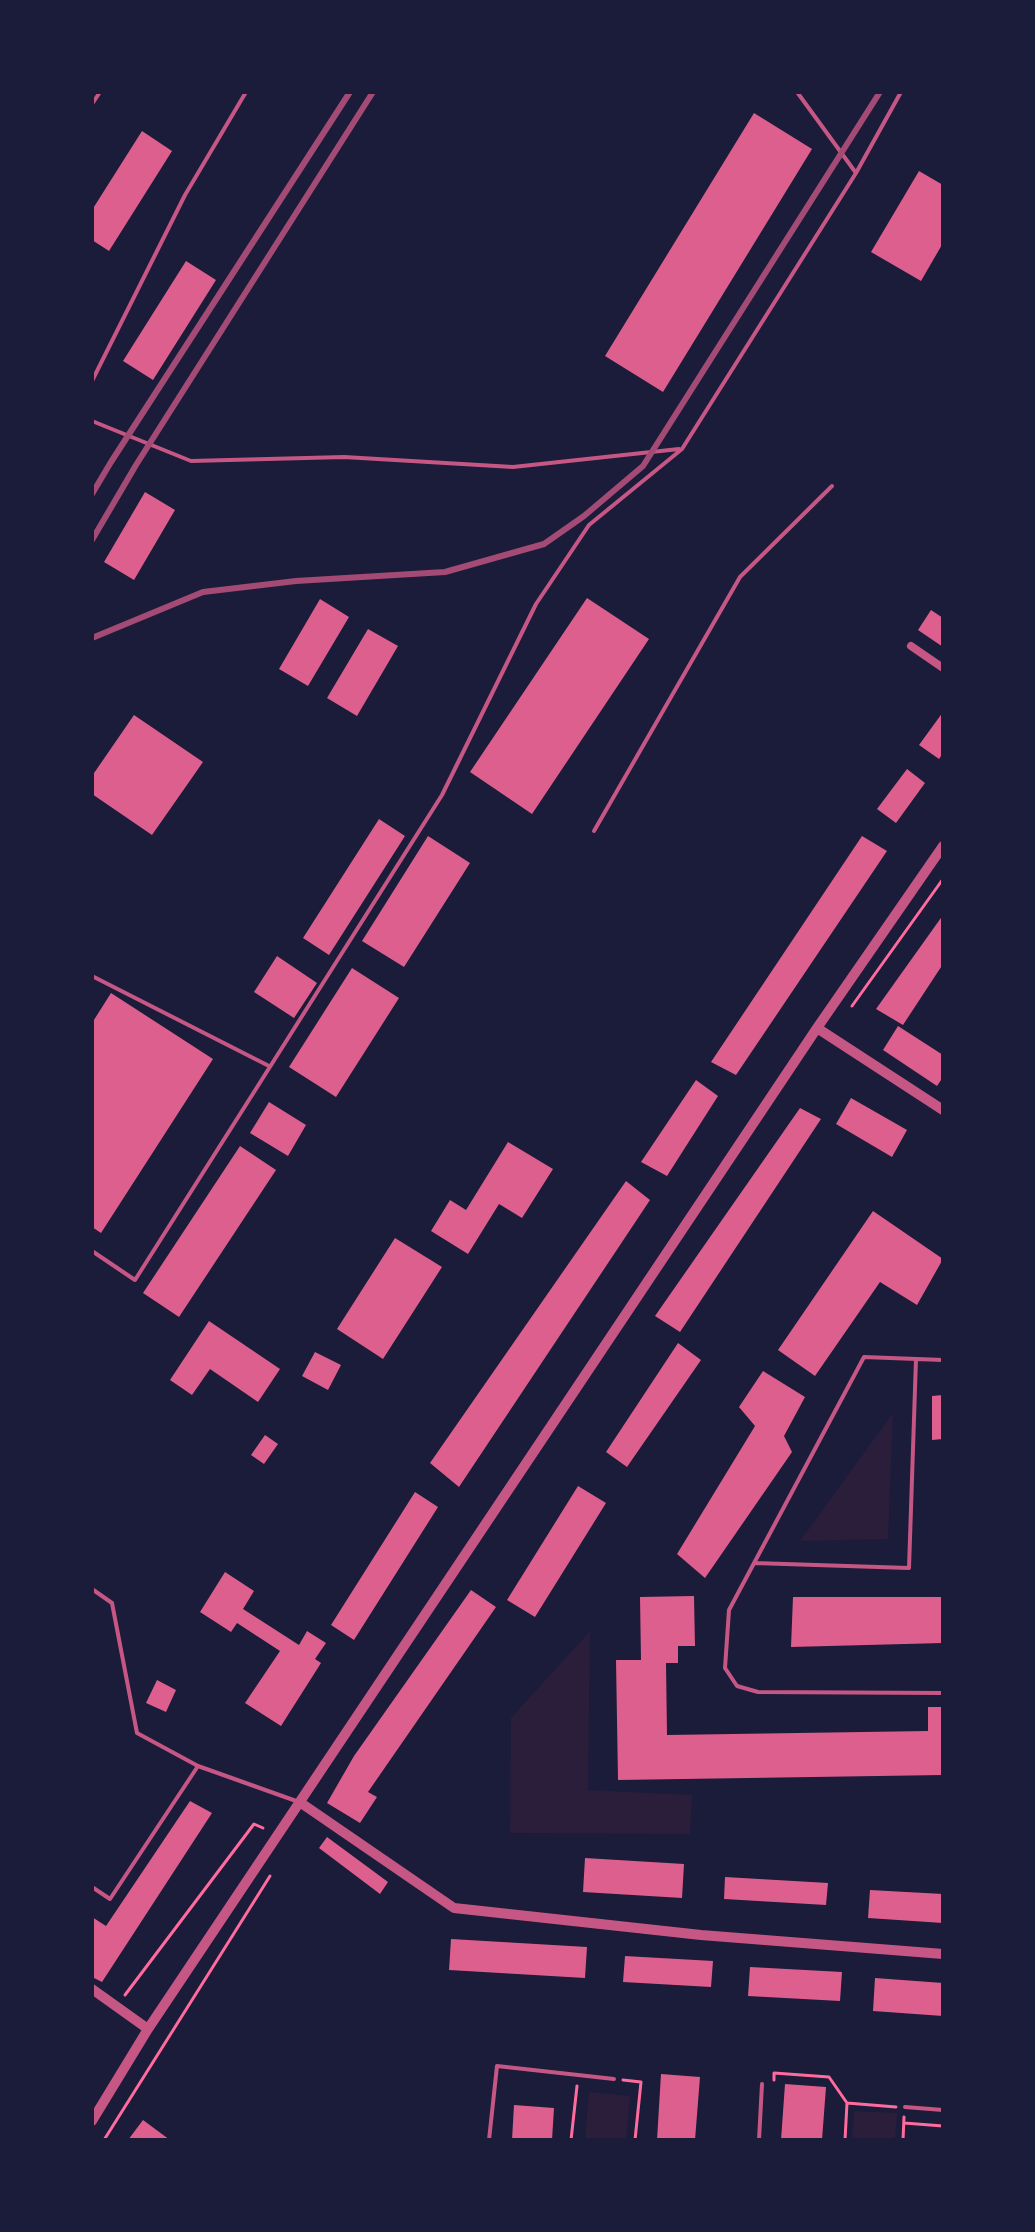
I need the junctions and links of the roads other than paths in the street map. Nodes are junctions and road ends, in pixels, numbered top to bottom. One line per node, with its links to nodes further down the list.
1 (100, 92): 5 (lane)
2 (246, 92): 7 (lane)
3 (797, 92): 6 (lane)
4 (901, 92): 6 (lane)
5 (92, 104)
6 (856, 173): 9 (lane)
7 (92, 381)
8 (92, 421): 9 (lane)
9 (682, 449): 17 (lane)
10 (832, 486): 13 (lane)
11 (911, 646): 12 (street)
12 (943, 668)
13 (594, 831)
14 (943, 846): 16 (street)
15 (92, 976): 17 (lane)
16 (817, 1028): 18 (street); 26 (street)
17 (269, 1066): 19 (lane)
18 (943, 1110)
19 (92, 1251)
20 (916, 1359): 21 (lane); 22 (lane); 22 (lane)
21 (943, 1360)
22 (754, 1563): 24 (lane)
23 (92, 1589): 25 (lane)
24 (943, 1693)
25 (198, 1766): 26 (lane); 27 (lane)
26 (301, 1803): 28 (street); 30 (street)
27 (92, 1887)
28 (943, 1954)
29 (92, 1989): 30 (street)
30 (148, 2029): 35 (street)
31 (614, 2079): 36 (lane)
32 (762, 2084): 37 (lane)
33 (905, 2107): 34 (lane)
34 (943, 2110)
35 (92, 2121)
36 (489, 2140)
37 (759, 2140)

